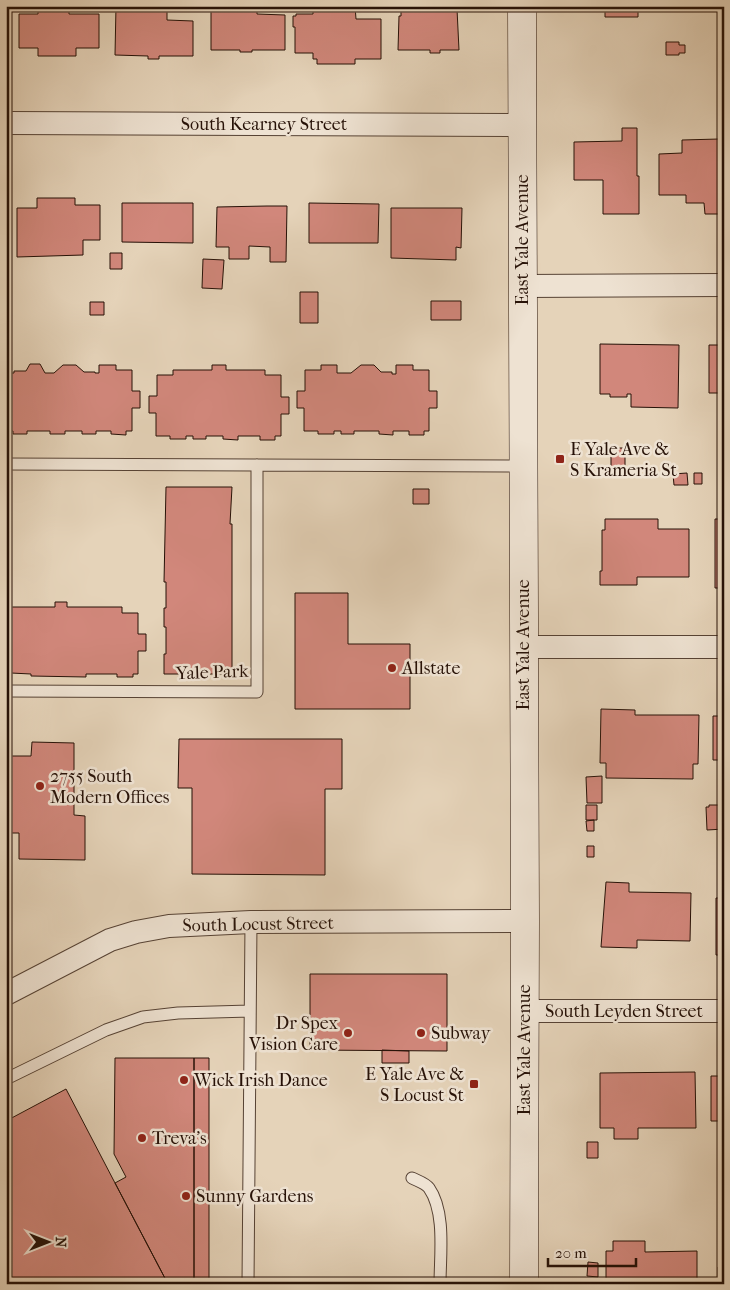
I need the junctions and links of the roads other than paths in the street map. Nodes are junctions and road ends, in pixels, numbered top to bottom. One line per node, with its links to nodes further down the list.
1 (522, 6): 3 (main road, East Yale Avenue)
2 (6, 124): 3 (street, South Kearney Street)
3 (522, 125): 5 (main road, East Yale Avenue)
4 (724, 285): 5 (street)
5 (522, 286): 8 (main road, East Yale Avenue)
6 (6, 464): 7 (lane)
7 (256, 465): 8 (lane); 11 (lane, Yale Park)
8 (523, 466): 9 (main road, East Yale Avenue)
9 (523, 647): 10 (street); 12 (main road, East Yale Avenue)
10 (724, 647)
11 (6, 691)
12 (525, 921): 13 (street, South Locust Street); 16 (main road, East Yale Avenue)
13 (251, 922): 14 (street, South Locust Street); 15 (lane)
14 (6, 994)
15 (250, 1011): 18 (lane); 20 (lane)
16 (524, 1011): 17 (street, South Leyden Street); 22 (main road, East Yale Avenue)
17 (724, 1011)
18 (6, 1079)
19 (412, 1178): 21 (lane)
20 (248, 1284)
21 (440, 1284)
22 (524, 1284)

